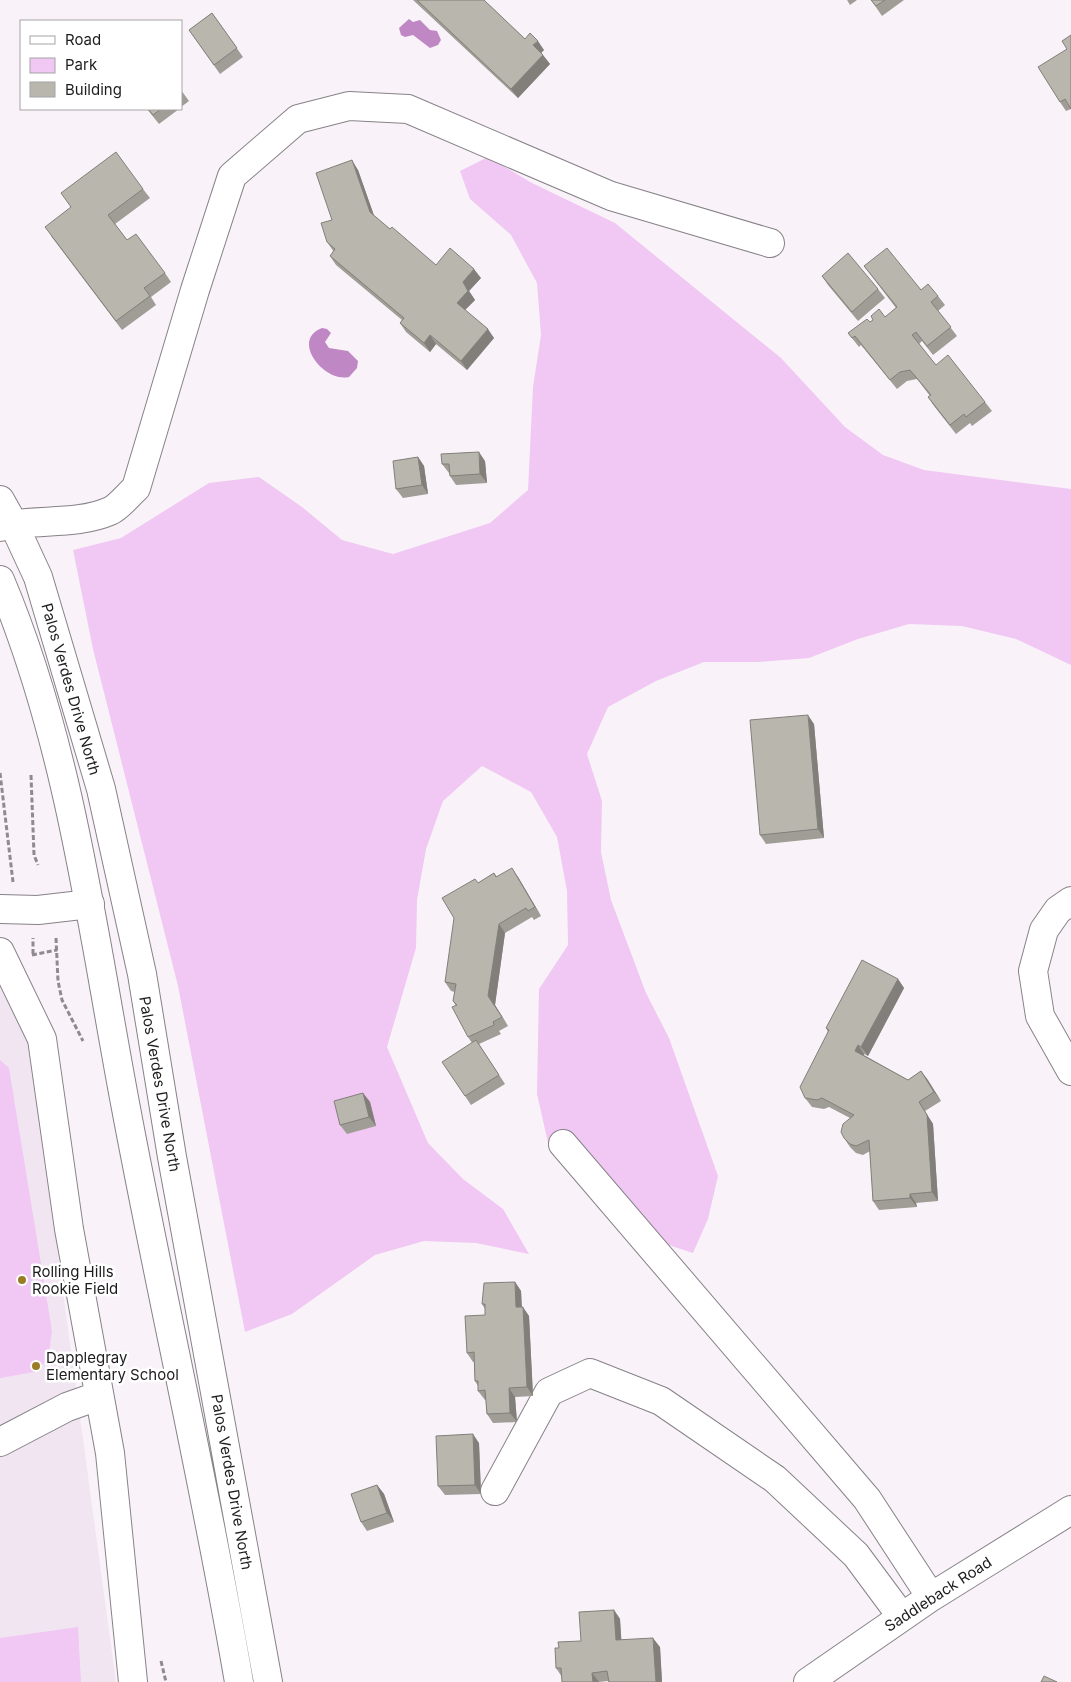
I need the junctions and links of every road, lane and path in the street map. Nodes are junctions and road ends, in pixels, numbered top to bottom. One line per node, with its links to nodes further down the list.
1 (770, 243): 3 (main road)
2 (0, 500): 3 (main road, Palos Verdes Drive North)
3 (7, 525): 7 (main road, Palos Verdes Drive North)
4 (0, 580): 10 (main road, Palos Verdes Drive North)
5 (30, 769): 8 (path)
6 (0, 773): 11 (path)
7 (101, 789): 10 (main road); 16 (main road, Palos Verdes Drive North)
8 (38, 866)
9 (1071, 901): 14 (main road)
10 (90, 904): 11 (main road); 16 (main road); 24 (main road, Palos Verdes Drive North)
11 (8, 910)
12 (57, 950): 13 (path)
13 (12, 953): 17 (main road)
14 (1071, 1071)
15 (564, 1144): 21 (main road)
16 (172, 1157): 25 (main road, Palos Verdes Drive North)
17 (98, 1396): 18 (main road); 23 (main road)
18 (0, 1442)
19 (495, 1491): 22 (main road)
20 (1071, 1510): 21 (main road, Saddleback Road)
21 (931, 1597): 22 (main road, Saddleback Road)
22 (902, 1617): 26 (main road, Saddleback Road)
23 (133, 1682)
24 (240, 1682)
25 (268, 1682)
26 (808, 1682)

